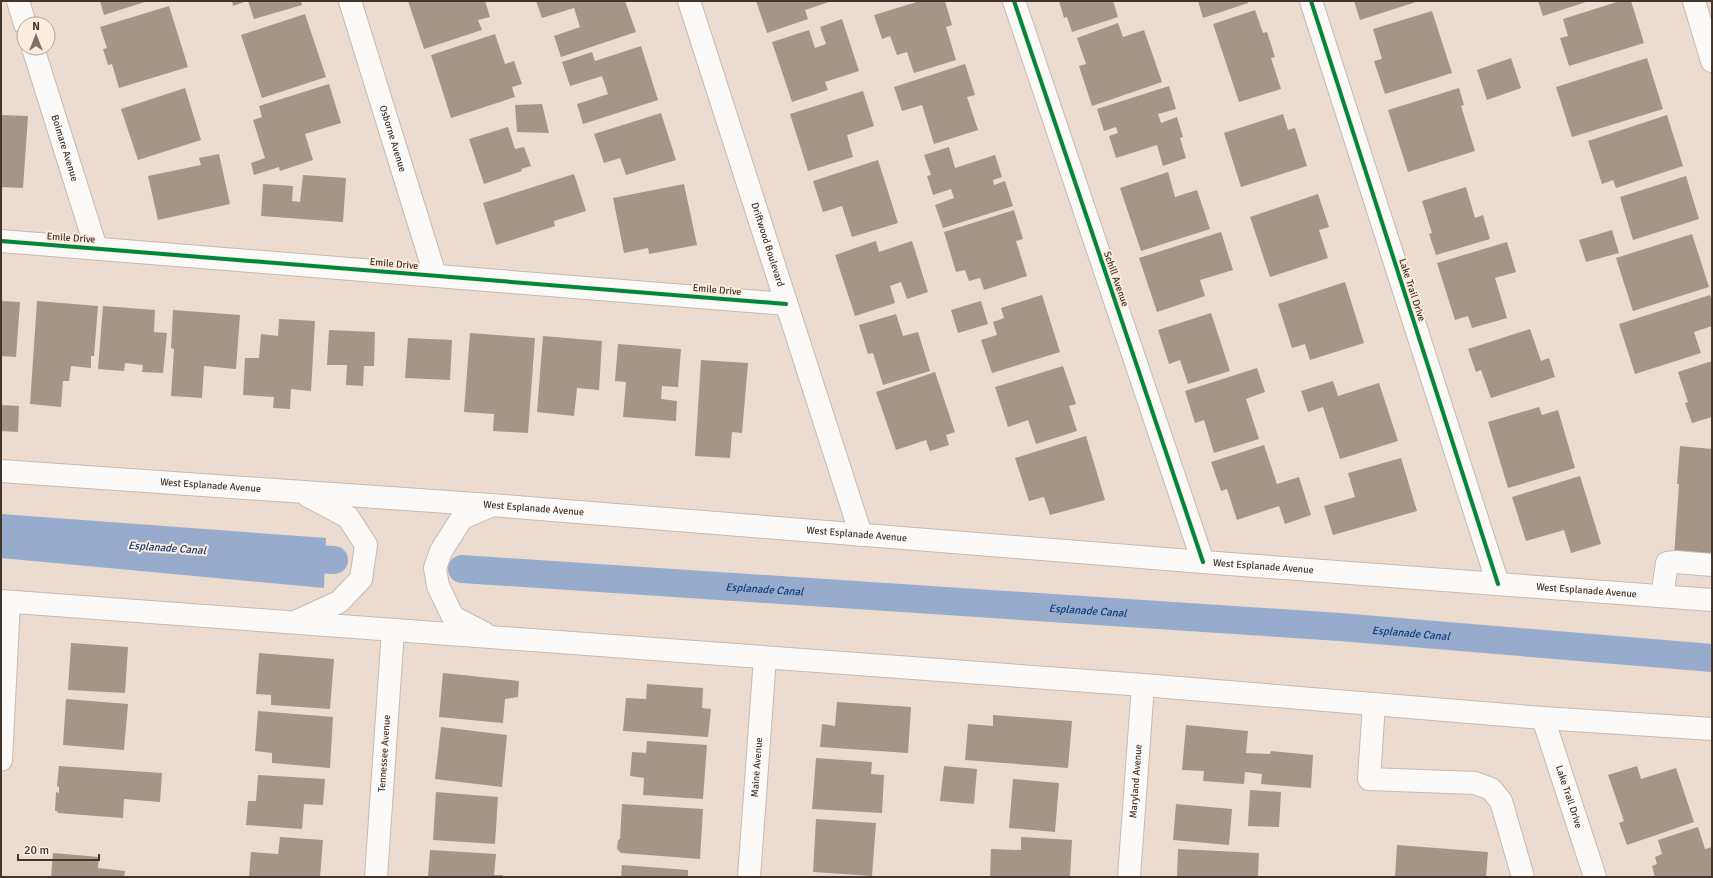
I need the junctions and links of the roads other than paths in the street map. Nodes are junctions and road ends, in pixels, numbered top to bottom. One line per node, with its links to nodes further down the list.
1 (18, 1): 7 (street)
2 (350, 1): 12 (street, Osborne Avenue)
3 (689, 1): 13 (street, Driftwood Boulevard)
4 (1014, 1): 18 (street, Schill Avenue)
5 (1312, 1): 20 (street, Lake Trail Drive)
6 (1694, 1): 9 (street)
7 (23, 16)
8 (36, 56): 11 (street, Boimare Avenue)
9 (1712, 61)
10 (1, 241): 11 (street, Emile Drive)
11 (96, 248): 12 (street, Emile Drive)
12 (435, 276): 13 (street, Emile Drive)
13 (786, 304): 17 (street, Driftwood Boulevard)
14 (1, 471): 15 (street, West Esplanade Avenue)
15 (301, 492): 16 (street, West Esplanade Avenue); 24 (street)
16 (491, 506): 17 (street, West Esplanade Avenue); 26 (street)
17 (861, 535): 18 (street, West Esplanade Avenue)
18 (1203, 562): 20 (street, West Esplanade Avenue)
19 (1712, 565): 21 (street)
20 (1498, 584): 21 (street, West Esplanade Avenue)
21 (1662, 596): 22 (street, West Esplanade Avenue)
22 (1712, 600)
23 (5, 602): 24 (street); 32 (street)
24 (292, 623): 25 (street)
25 (393, 630): 26 (street); 33 (street, Tennessee Avenue)
26 (494, 638): 27 (street)
27 (765, 658): 28 (street); 34 (street, Maine Avenue)
28 (1143, 685): 29 (street); 35 (street, Maryland Avenue)
29 (1374, 704): 30 (street); 36 (street)
30 (1542, 718): 31 (street); 37 (street, Lake Trail Drive)
31 (1712, 728)
32 (1, 760)
33 (376, 877)
34 (749, 877)
35 (1129, 877)
36 (1523, 877)
37 (1595, 877)

